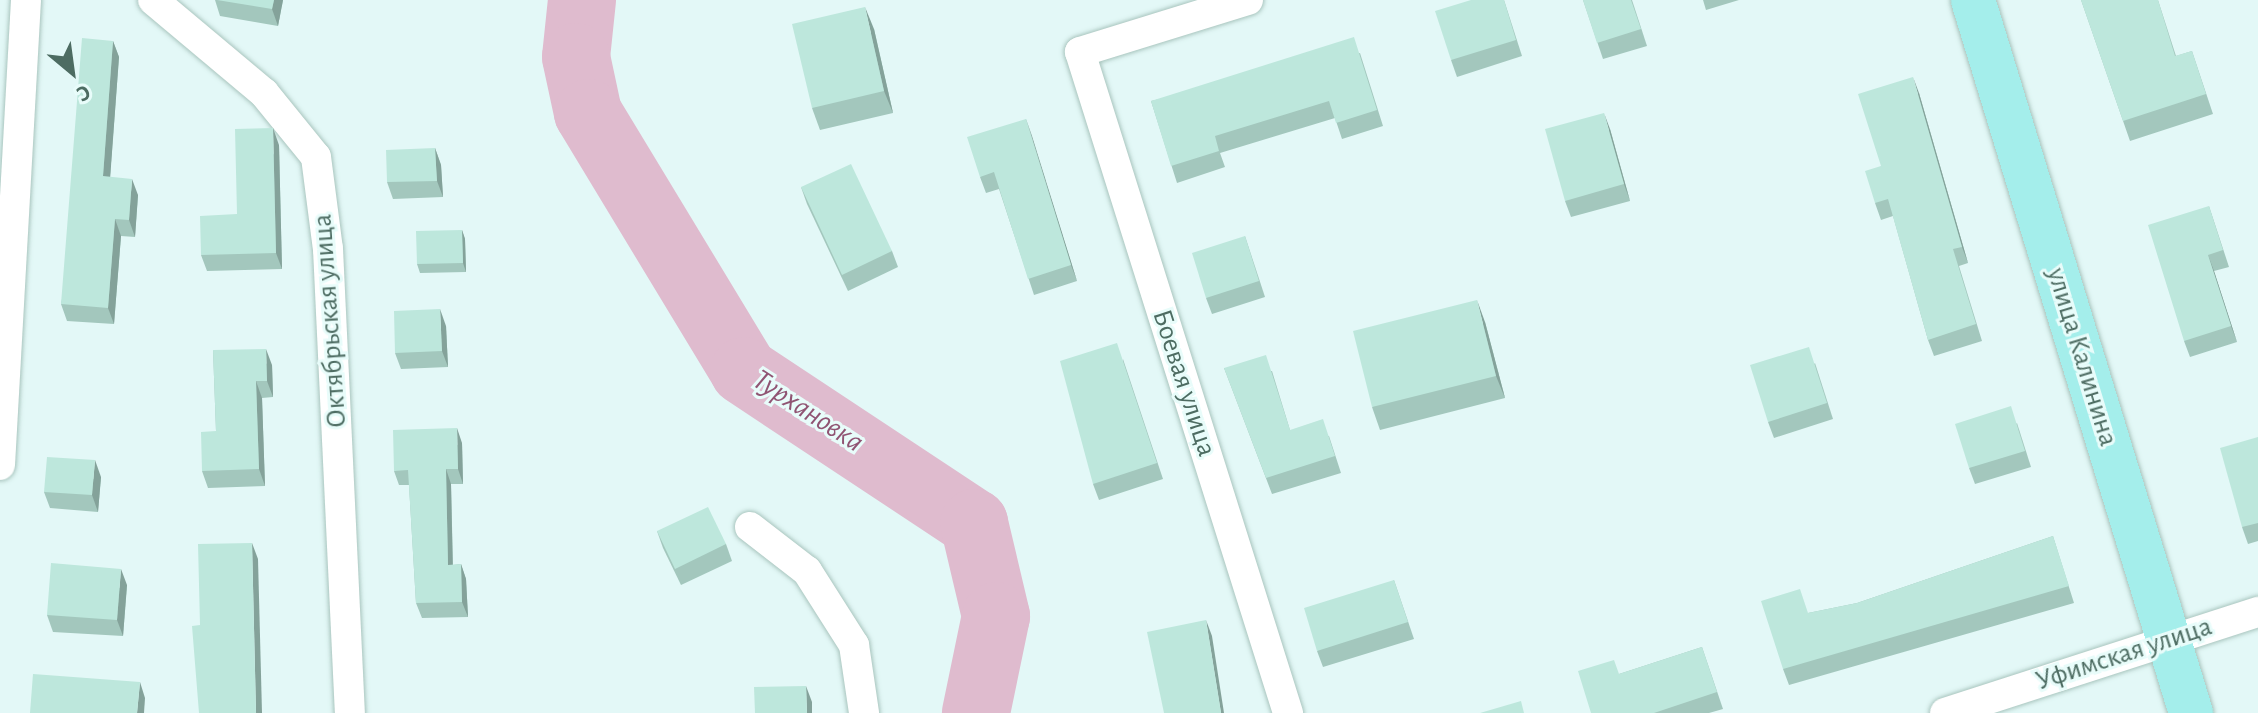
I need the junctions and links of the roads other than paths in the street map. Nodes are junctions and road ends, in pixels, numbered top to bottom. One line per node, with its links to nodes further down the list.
1 (26, 0): 5 (street)
2 (153, 0): 9 (street, Октябрьская улица)
3 (1248, 0): 11 (street, Боевая улица)
4 (1973, 0): 8 (main road, улица Калинина)
5 (0, 465)
6 (750, 527): 10 (street)
7 (2258, 612): 8 (street, Уфимская улица)
8 (2168, 639): 12 (street, Уфимская улица); 13 (main road, улица Калинина)
9 (350, 713)
10 (864, 713)
11 (1288, 713)
12 (1945, 713)
13 (2191, 713)

